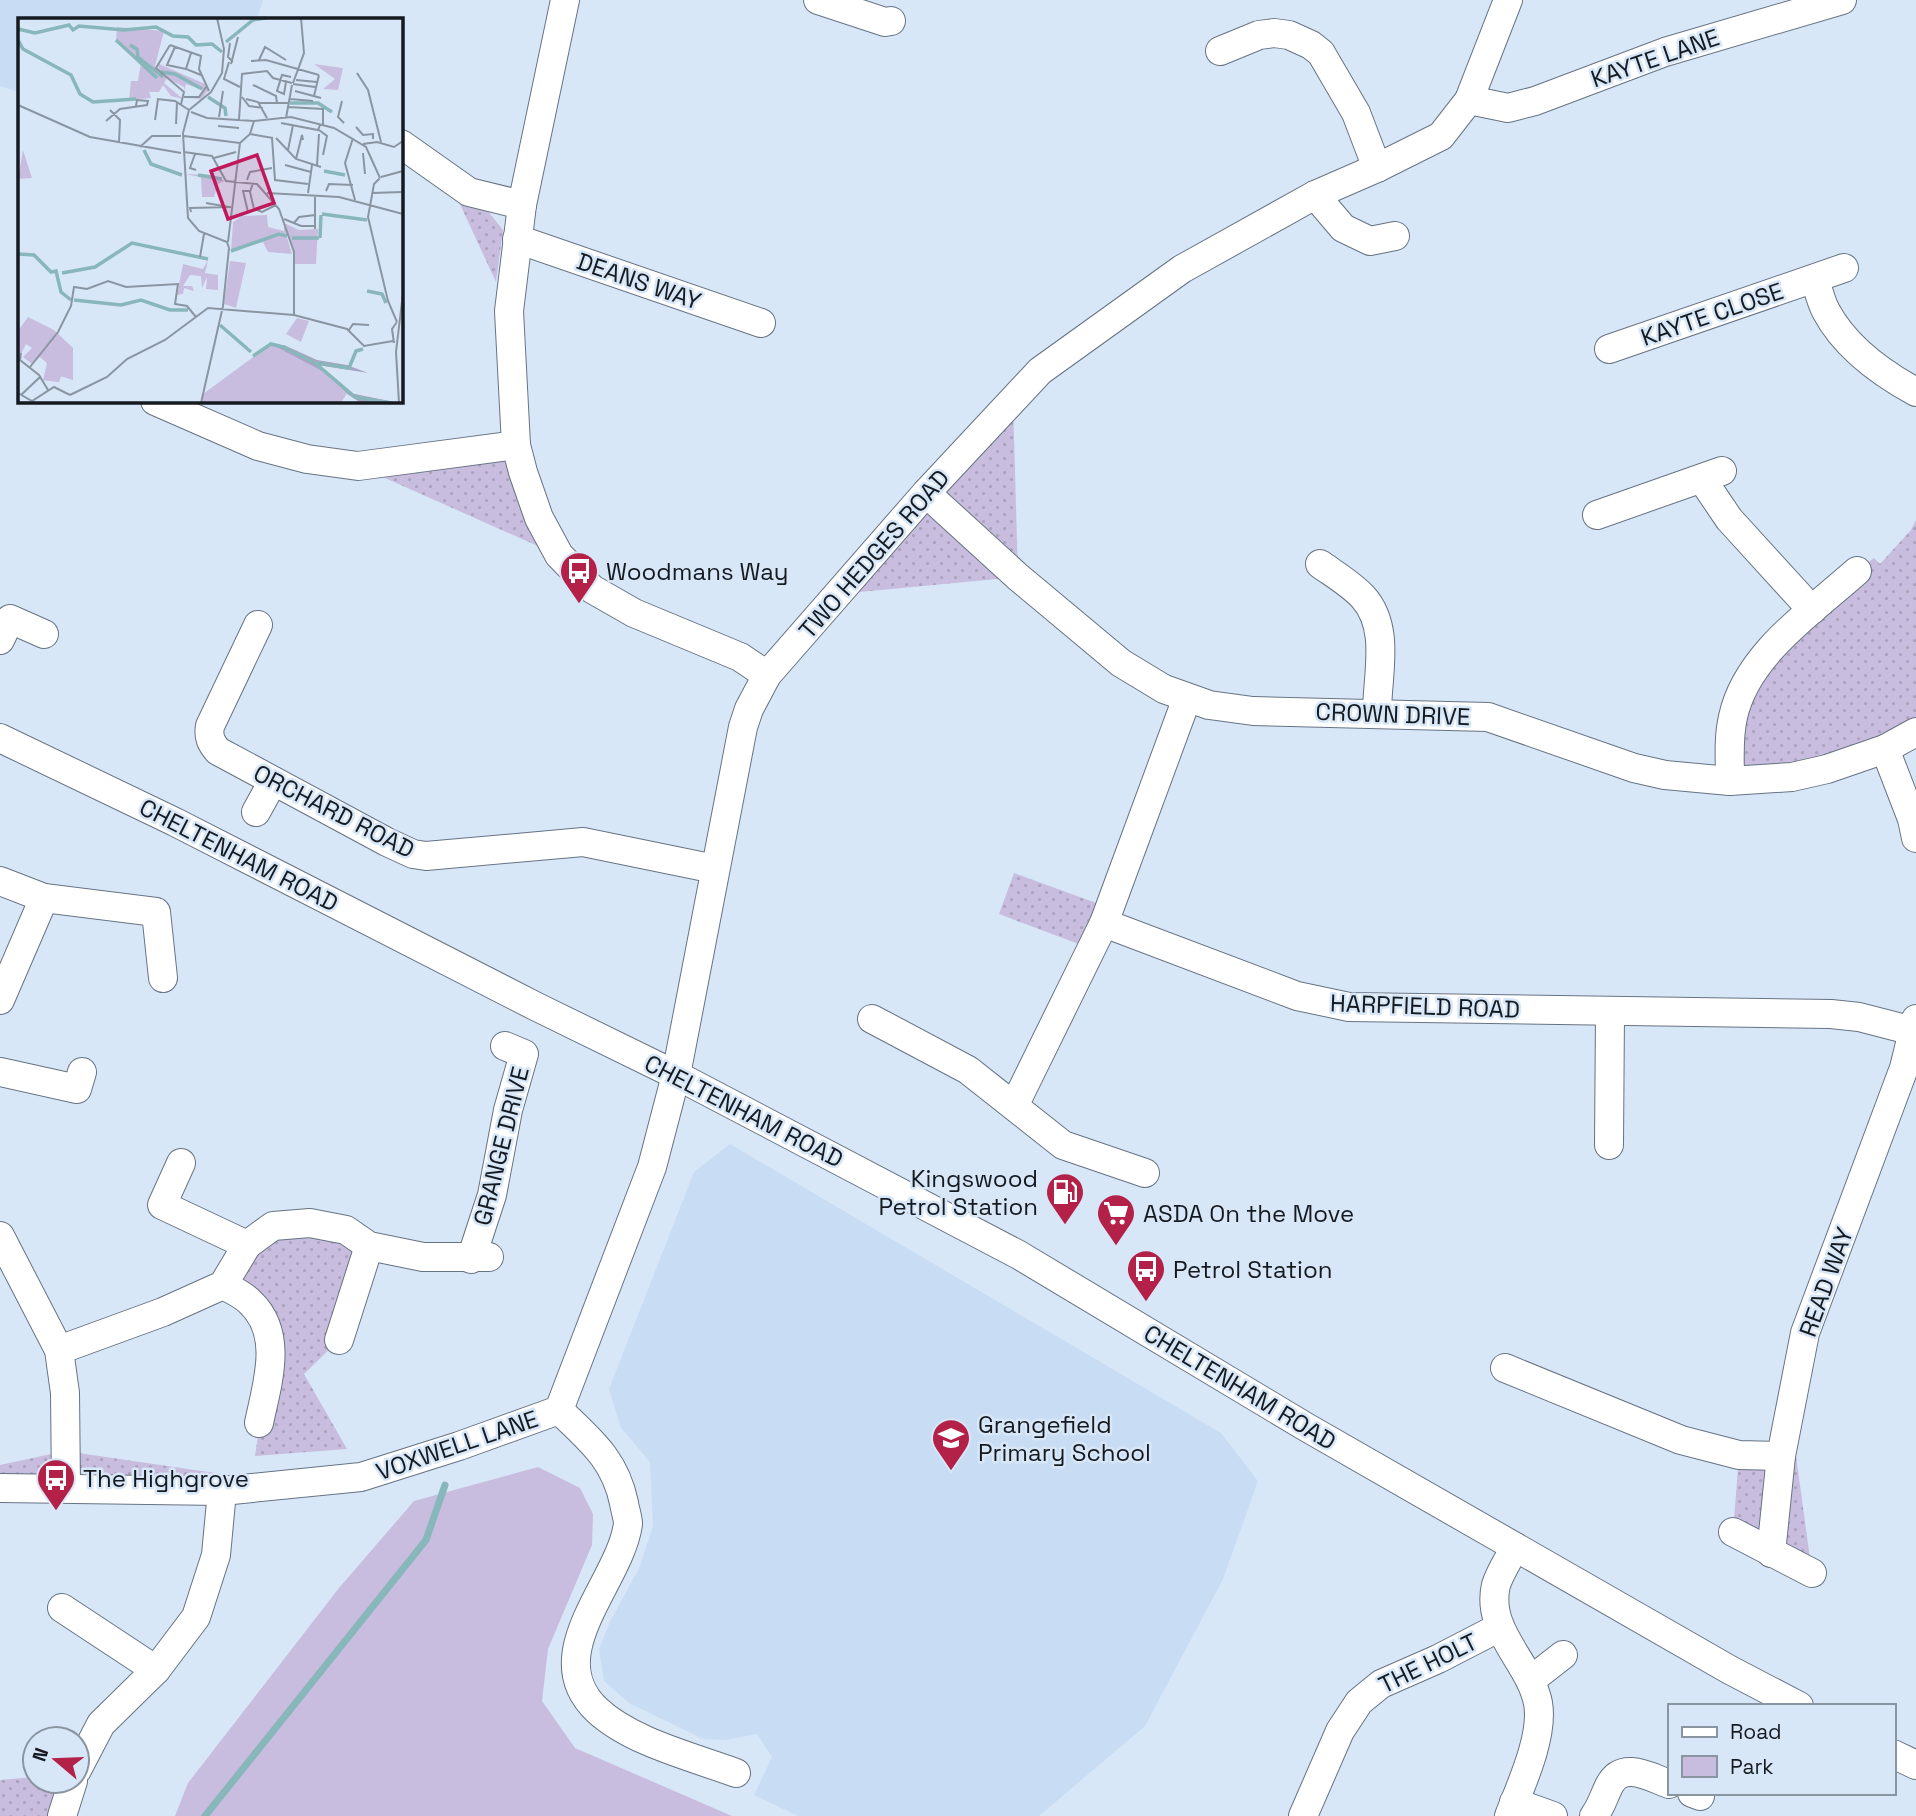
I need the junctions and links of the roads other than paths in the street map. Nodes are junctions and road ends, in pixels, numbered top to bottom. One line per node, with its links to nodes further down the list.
1 (565, 0): 11 (street)
2 (818, 0): 5 (street)
3 (1508, 0): 7 (street, TWO HEDGES ROAD)
4 (1833, 1): 7 (street, KAYTE LANE)
5 (891, 21)
6 (1220, 51): 9 (street)
7 (1469, 100): 9 (street, TWO HEDGES ROAD)
8 (402, 145): 11 (street)
9 (1377, 168): 10 (street, TWO HEDGES ROAD)
10 (1315, 194): 12 (street); 21 (street, TWO HEDGES ROAD)
11 (522, 205): 13 (street)
12 (1395, 236)
13 (517, 239): 16 (street, DEANS WAY); 20 (street)
14 (1844, 268): 15 (street, KAYTE CLOSE)
15 (1815, 279): 17 (street, KAYTE CLOSE); 18 (street, KAYTE CLOSE)
16 (761, 323)
17 (1609, 349)
18 (1916, 392)
19 (157, 402): 20 (street)
20 (516, 445): 29 (street)
21 (926, 494): 29 (street, TWO HEDGES ROAD); 30 (street, CROWN DRIVE)
22 (1597, 515): 25 (street)
23 (1320, 564): 31 (street)
24 (1857, 571): 25 (street)
25 (1812, 610): 36 (street)
26 (258, 625): 35 (street, ORCHARD ROAD)
27 (44, 634): 28 (street)
28 (0, 640)
29 (767, 675): 39 (street, TWO HEDGES ROAD)
30 (1187, 698): 31 (street, CROWN DRIVE); 42 (street)
31 (1377, 713): 36 (street, CROWN DRIVE)
32 (1916, 732): 34 (street, CROWN DRIVE)
33 (0, 737): 51 (street, CHELTENHAM ROAD)
34 (1885, 749): 36 (street, CROWN DRIVE); 38 (street)
35 (273, 781): 37 (street); 39 (street, ORCHARD ROAD)
36 (1730, 781)
37 (256, 812)
38 (1916, 838)
39 (715, 869): 51 (street, TWO HEDGES ROAD)
40 (0, 881): 41 (street)
41 (44, 898): 43 (street); 44 (street)
42 (1104, 923): 45 (street, HARPFIELD ROAD); 52 (street)
43 (163, 978)
44 (0, 1000)
45 (1610, 1012): 47 (street, HARPFIELD ROAD); 53 (street)
46 (872, 1019): 52 (street)
47 (1914, 1025): 65 (street, READ WAY)
48 (505, 1046): 58 (street, GRANGE DRIVE)
49 (0, 1072): 50 (street)
50 (82, 1072)
51 (676, 1074): 63 (street, VOXWELL LANE); 70 (street, CHELTENHAM ROAD)
52 (1014, 1106): 55 (street)
53 (1609, 1145)
54 (181, 1163): 57 (street)
55 (1145, 1173)
56 (0, 1236): 61 (street)
57 (247, 1245): 58 (street, GRANGE DRIVE); 59 (street, GRANGE DRIVE)
58 (369, 1246): 60 (street)
59 (223, 1285): 61 (street); 64 (street)
60 (340, 1340)
61 (59, 1350): 67 (street)
62 (1505, 1368): 65 (street)
63 (559, 1410): 68 (street, VOXWELL LANE); 82 (street)
64 (259, 1423)
65 (1781, 1456): 71 (street, READ WAY)
66 (0, 1488): 67 (street, VOXWELL LANE)
67 (66, 1488): 68 (street, VOXWELL LANE)
68 (222, 1491): 76 (street)
69 (1733, 1532): 71 (street)
70 (1515, 1547): 74 (street); 78 (street, CHELTENHAM ROAD)
71 (1771, 1553): 72 (street)
72 (1812, 1573)
73 (62, 1608): 76 (street)
74 (1500, 1627): 77 (street); 87 (street, THE HOLT)
75 (1563, 1655): 77 (street)
76 (156, 1670): 79 (street)
77 (1531, 1680): 85 (street)
78 (1795, 1704)
79 (91, 1743)
80 (1895, 1755): 81 (street)
81 (1916, 1765)
82 (736, 1773)
83 (1668, 1784): 89 (street)
84 (69, 1795): 86 (street)
85 (1511, 1809): 88 (street)
86 (62, 1816)
87 (1303, 1816)
88 (1553, 1816)
89 (1594, 1816)

